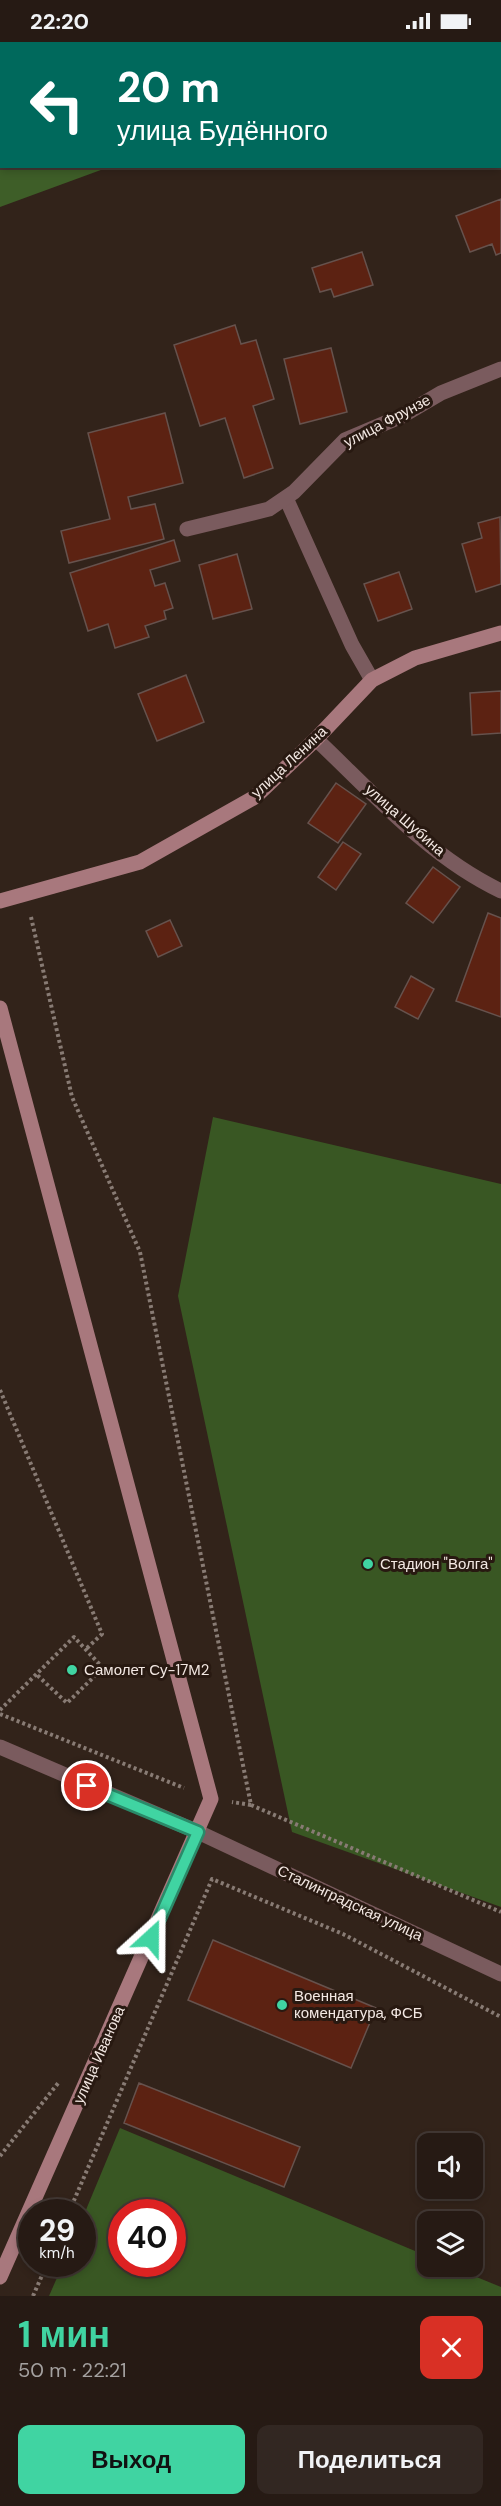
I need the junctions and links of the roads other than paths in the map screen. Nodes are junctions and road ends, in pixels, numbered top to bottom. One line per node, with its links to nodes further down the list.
1 (501, 369): 2 (street, улица Фрунзе)
2 (286, 498): 3 (street, улица Фрунзе); 5 (street)
3 (187, 529)
4 (501, 633): 5 (street, улица Ленина)
5 (372, 680): 6 (street, улица Ленина)
6 (316, 739): 7 (street, улица Шубина); 8 (street, улица Ленина)
7 (501, 891)
8 (0, 901)
9 (0, 1008): 11 (street, улица Иванова)
10 (0, 1747): 11 (street, Сталинградская улица)
11 (198, 1832): 12 (street, Сталинградская улица); 13 (street, улица Иванова)
12 (501, 1974)
13 (0, 2277)

